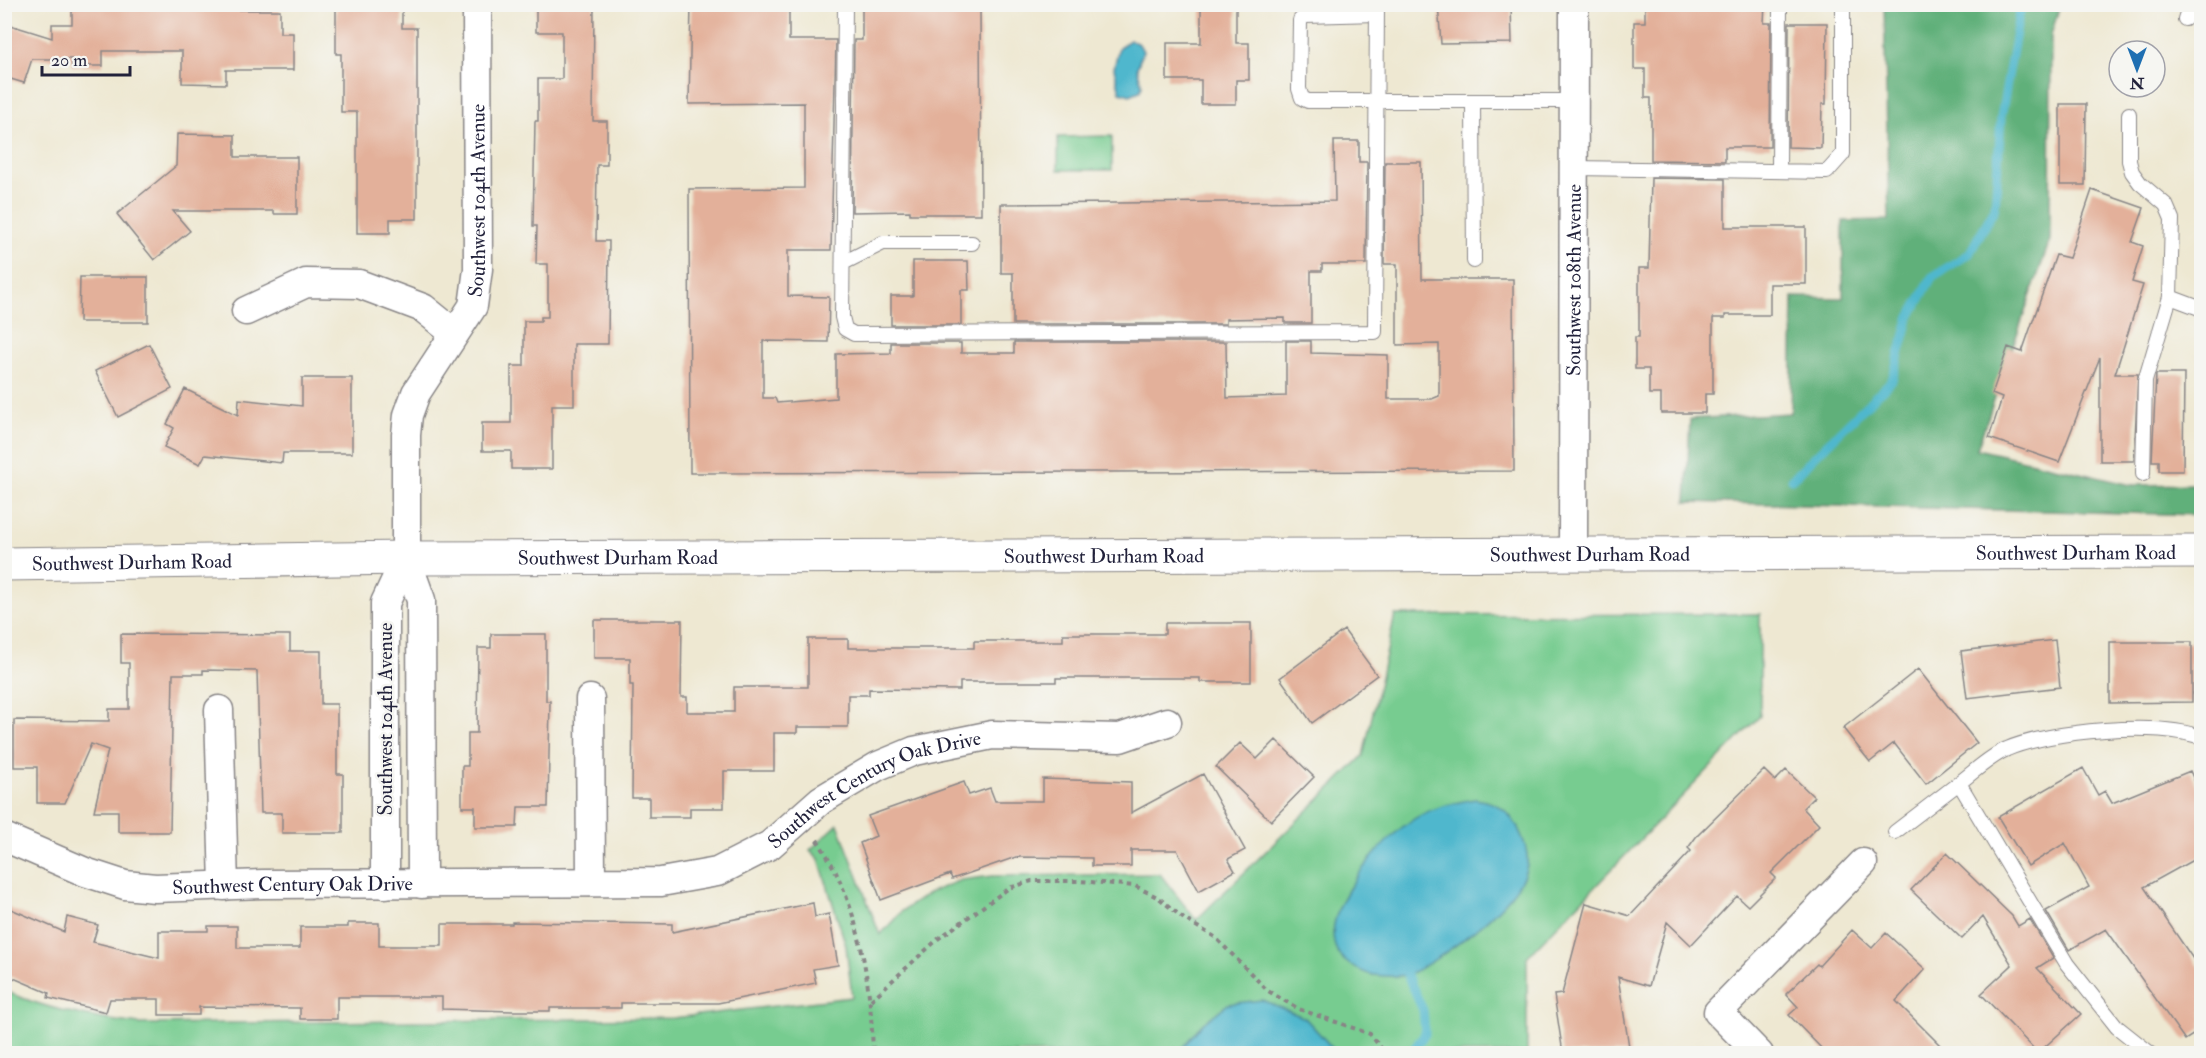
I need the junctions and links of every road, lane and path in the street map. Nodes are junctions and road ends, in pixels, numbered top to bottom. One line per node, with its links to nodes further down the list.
1 (477, 4): 21 (street, Southwest 104th Avenue)
2 (844, 4): 17 (lane)
3 (1574, 4): 11 (street, Southwest 108th Avenue)
4 (1780, 4): 14 (lane)
5 (1843, 4): 14 (lane)
6 (2190, 4): 8 (lane)
7 (1377, 9): 9 (lane); 9 (lane)
8 (2186, 19)
9 (1377, 101): 10 (lane); 17 (lane)
10 (1473, 101): 11 (lane); 16 (lane)
11 (1575, 101): 13 (street, Southwest 108th Avenue)
12 (2128, 114): 18 (lane)
13 (1574, 168): 14 (lane); 24 (street, Southwest 108th Avenue)
14 (1779, 171)
15 (972, 243): 17 (lane)
16 (1474, 261)
17 (843, 263)
18 (2170, 297): 19 (lane); 22 (lane)
19 (2202, 309)
20 (246, 311): 21 (street)
21 (454, 333): 25 (street, Southwest 104th Avenue)
22 (2144, 474)
23 (2202, 552): 24 (main road, Southwest Durham Road)
24 (1573, 554): 25 (main road, Southwest Durham Road)
25 (406, 558): 26 (main road, Southwest Durham Road); 37 (street, Southwest 104th Avenue); 38 (street, Southwest 104th Avenue)
26 (4, 564)
27 (590, 699): 36 (street)
28 (219, 710): 39 (street)
29 (1167, 722): 32 (street, Southwest Century Oak Drive)
30 (2202, 738): 31 (lane)
31 (1959, 783): 33 (lane); 44 (lane)
32 (801, 817): 36 (street, Southwest Century Oak Drive); 40 (path)
33 (1895, 832)
34 (4, 837): 39 (street, Southwest Century Oak Drive)
35 (1863, 863): 43 (street)
36 (591, 882): 38 (street, Southwest Century Oak Drive)
37 (385, 884): 38 (street, Southwest Century Oak Drive); 39 (street, Southwest Century Oak Drive)
38 (423, 884)
39 (224, 886)
40 (871, 1000): 41 (path); 42 (path)
41 (873, 1053)
42 (1386, 1053)
43 (1759, 1053)
44 (2151, 1053)

